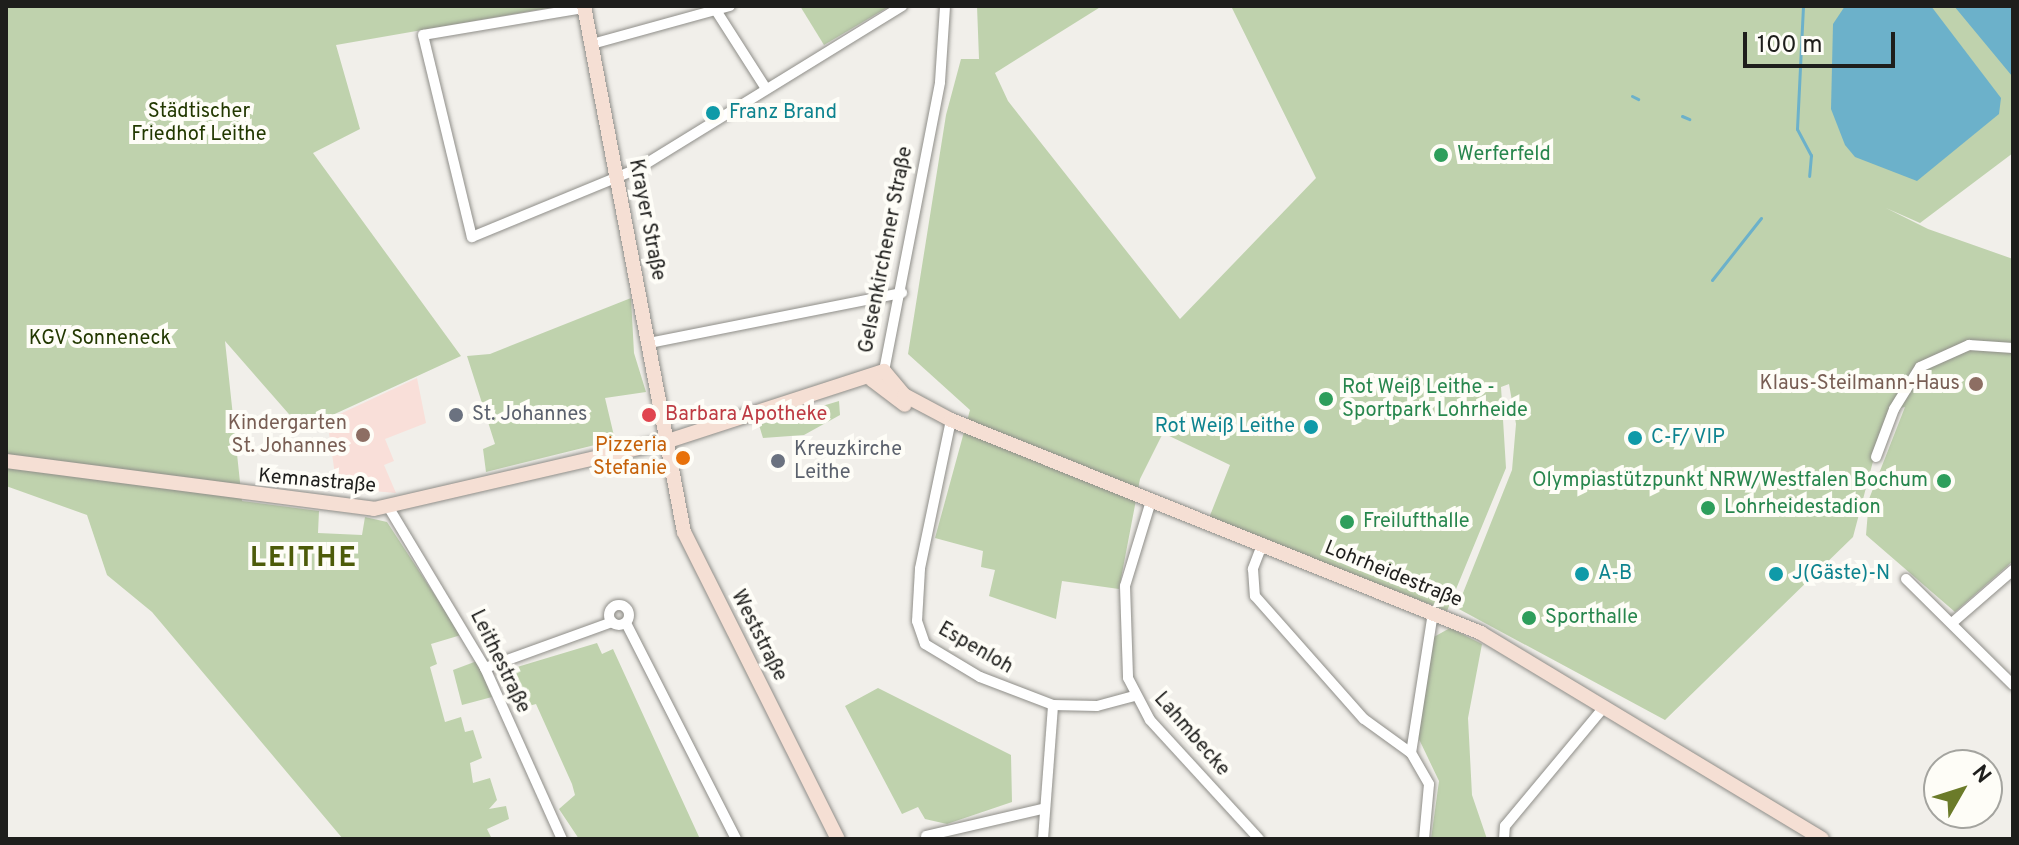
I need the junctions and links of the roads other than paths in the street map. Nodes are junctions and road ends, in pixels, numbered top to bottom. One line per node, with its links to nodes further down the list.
1 (730, 6): 5 (street)
2 (902, 6): 7 (street)
3 (945, 6): 9 (street, Gelsenkirchener Straße)
4 (584, 7): 6 (street, Krayer Straße); 8 (street)
5 (717, 12): 6 (street); 7 (street)
6 (592, 44): 8 (street, Krayer Straße)
7 (765, 87): 8 (street)
8 (617, 173): 10 (street, Krayer Straße)
9 (902, 293): 10 (street); 12 (street, Gelsenkirchener Straße)
10 (649, 343): 14 (street, Krayer Straße)
11 (2013, 348): 15 (street)
12 (878, 375): 13 (street, Lohrheidestraße); 14 (street, Gelsenkirchener Straße)
13 (951, 420): 17 (street, Lohrheidestraße); 29 (street, Espenloh)
14 (668, 441): 18 (street, Kemnastraße); 36 (street, Weststraße)
15 (1876, 457)
16 (6, 461): 18 (street, Kemnastraße)
17 (1151, 501): 19 (street, Lohrheidestraße); 28 (street, Lahmbecke)
18 (389, 508): 26 (street, Leithestraße)
19 (1262, 545): 22 (street, Lohrheidestraße); 31 (street)
20 (2013, 570): 25 (street)
21 (1906, 579): 25 (street)
22 (1433, 612): 30 (street, Lohrheidestraße); 31 (street)
23 (612, 622): 24 (street); 24 (street); 26 (street)
24 (626, 623): 35 (street)
25 (1952, 623): 27 (street)
26 (485, 668): 34 (street, Leithestraße)
27 (2013, 685)
28 (1134, 696): 29 (street, Espenloh); 38 (street, Lahmbecke)
29 (1053, 705): 32 (street)
30 (1605, 706): 40 (street); 41 (street, Lohrheidestraße)
31 (1411, 753): 39 (street)
32 (1042, 809): 33 (street); 37 (street)
33 (926, 836)
34 (562, 839)
35 (736, 839)
36 (838, 839)
37 (1043, 839)
38 (1259, 839)
39 (1424, 839)
40 (1504, 839)
41 (1822, 839)

